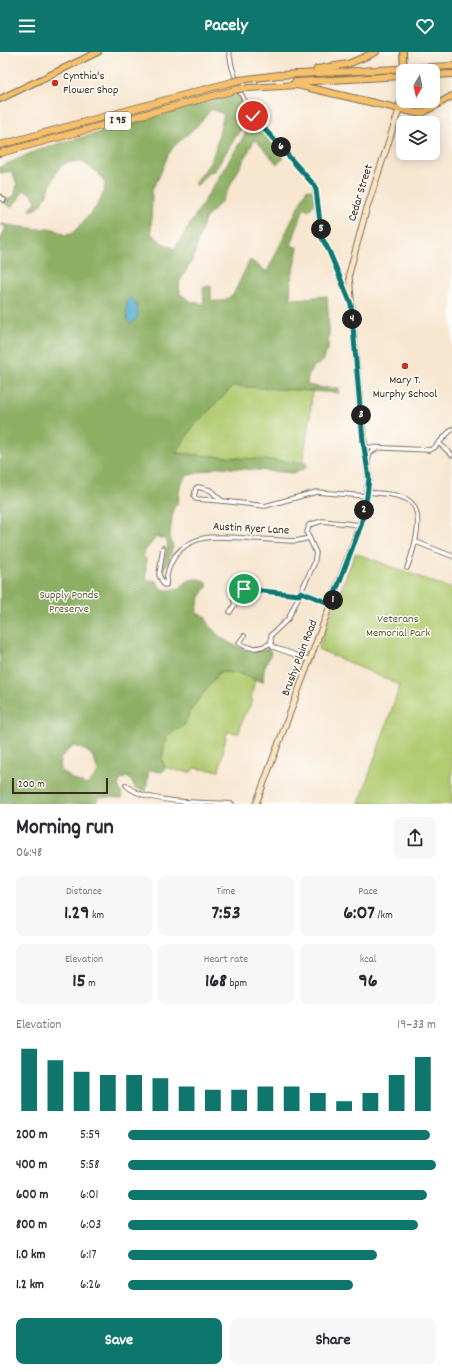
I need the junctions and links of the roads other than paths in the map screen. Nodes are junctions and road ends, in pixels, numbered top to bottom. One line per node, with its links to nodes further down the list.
1 (98, 52): 13 (main road)
2 (230, 52): 19 (street)
3 (376, 52): 8 (highway)
4 (403, 52): 5 (main road)
5 (404, 64)
6 (452, 66): 8 (highway, I 95, bridge)
7 (452, 74): 9 (highway)
8 (279, 75): 15 (highway, I 95, bridge)
9 (440, 75)
10 (396, 76): 11 (highway, I 95)
11 (246, 88): 14 (highway); 16 (highway, I 95, bridge)
12 (452, 96): 14 (highway)
13 (0, 99)
14 (399, 110): 19 (main road, Cedar Street)
15 (0, 145)
16 (0, 153)
17 (0, 197): 18 (street)
18 (4, 200)
19 (351, 304): 22 (main road, Brushy Plain Road)
20 (452, 429): 21 (street)
21 (439, 443): 23 (street); 24 (street)
22 (364, 447): 23 (street); 25 (main road, Brushy Plain Road)
23 (380, 447): 25 (street)
24 (452, 455)
25 (367, 463): 26 (main road, Brushy Plain Road)
26 (367, 494): 27 (street); 28 (main road, Brushy Plain Road); 30 (street)
27 (222, 501): 27 (street)
28 (361, 525): 29 (street); 35 (main road, Brushy Plain Road)
29 (309, 538): 31 (street, Austin Ryer Lane); 34 (street)
30 (416, 542): 32 (street); 33 (street)
31 (163, 548)
32 (452, 556)
33 (407, 568)
34 (300, 593): 35 (street); 36 (street); 38 (street)
35 (331, 604): 39 (main road, Brushy Plain Road)
36 (230, 612)
37 (244, 636): 38 (street)
38 (271, 643): 39 (street)
39 (310, 660): 42 (main road, Brushy Plain Road)
40 (126, 785): 41 (street)
41 (232, 804)
42 (256, 804)

